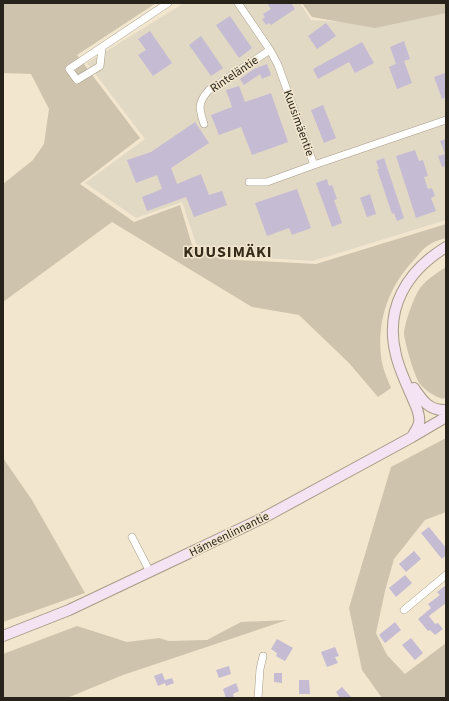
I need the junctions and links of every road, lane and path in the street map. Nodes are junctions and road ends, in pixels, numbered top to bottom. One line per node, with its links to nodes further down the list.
1 (168, 3): 3 (street)
2 (238, 3): 4 (street, Kuusimäentie)
3 (102, 48): 3 (street)
4 (270, 50): 6 (street, Rinteläntie); 7 (street, Kuusimäentie)
5 (446, 120): 7 (street, Kuusimäentie)
6 (204, 124)
7 (314, 165): 8 (street)
8 (249, 182)
9 (446, 248): 10 (main road)
10 (400, 367): 11 (main road); 13 (main road)
11 (446, 410)
12 (446, 417): 13 (main road, Hämeenlinnantie)
13 (412, 437): 15 (main road, Hämeenlinnantie)
14 (132, 537): 15 (street)
15 (150, 572): 18 (main road, Hämeenlinnantie)
16 (446, 575): 17 (street)
17 (404, 610)
18 (3, 636)
19 (263, 656): 20 (street)
20 (258, 698)

